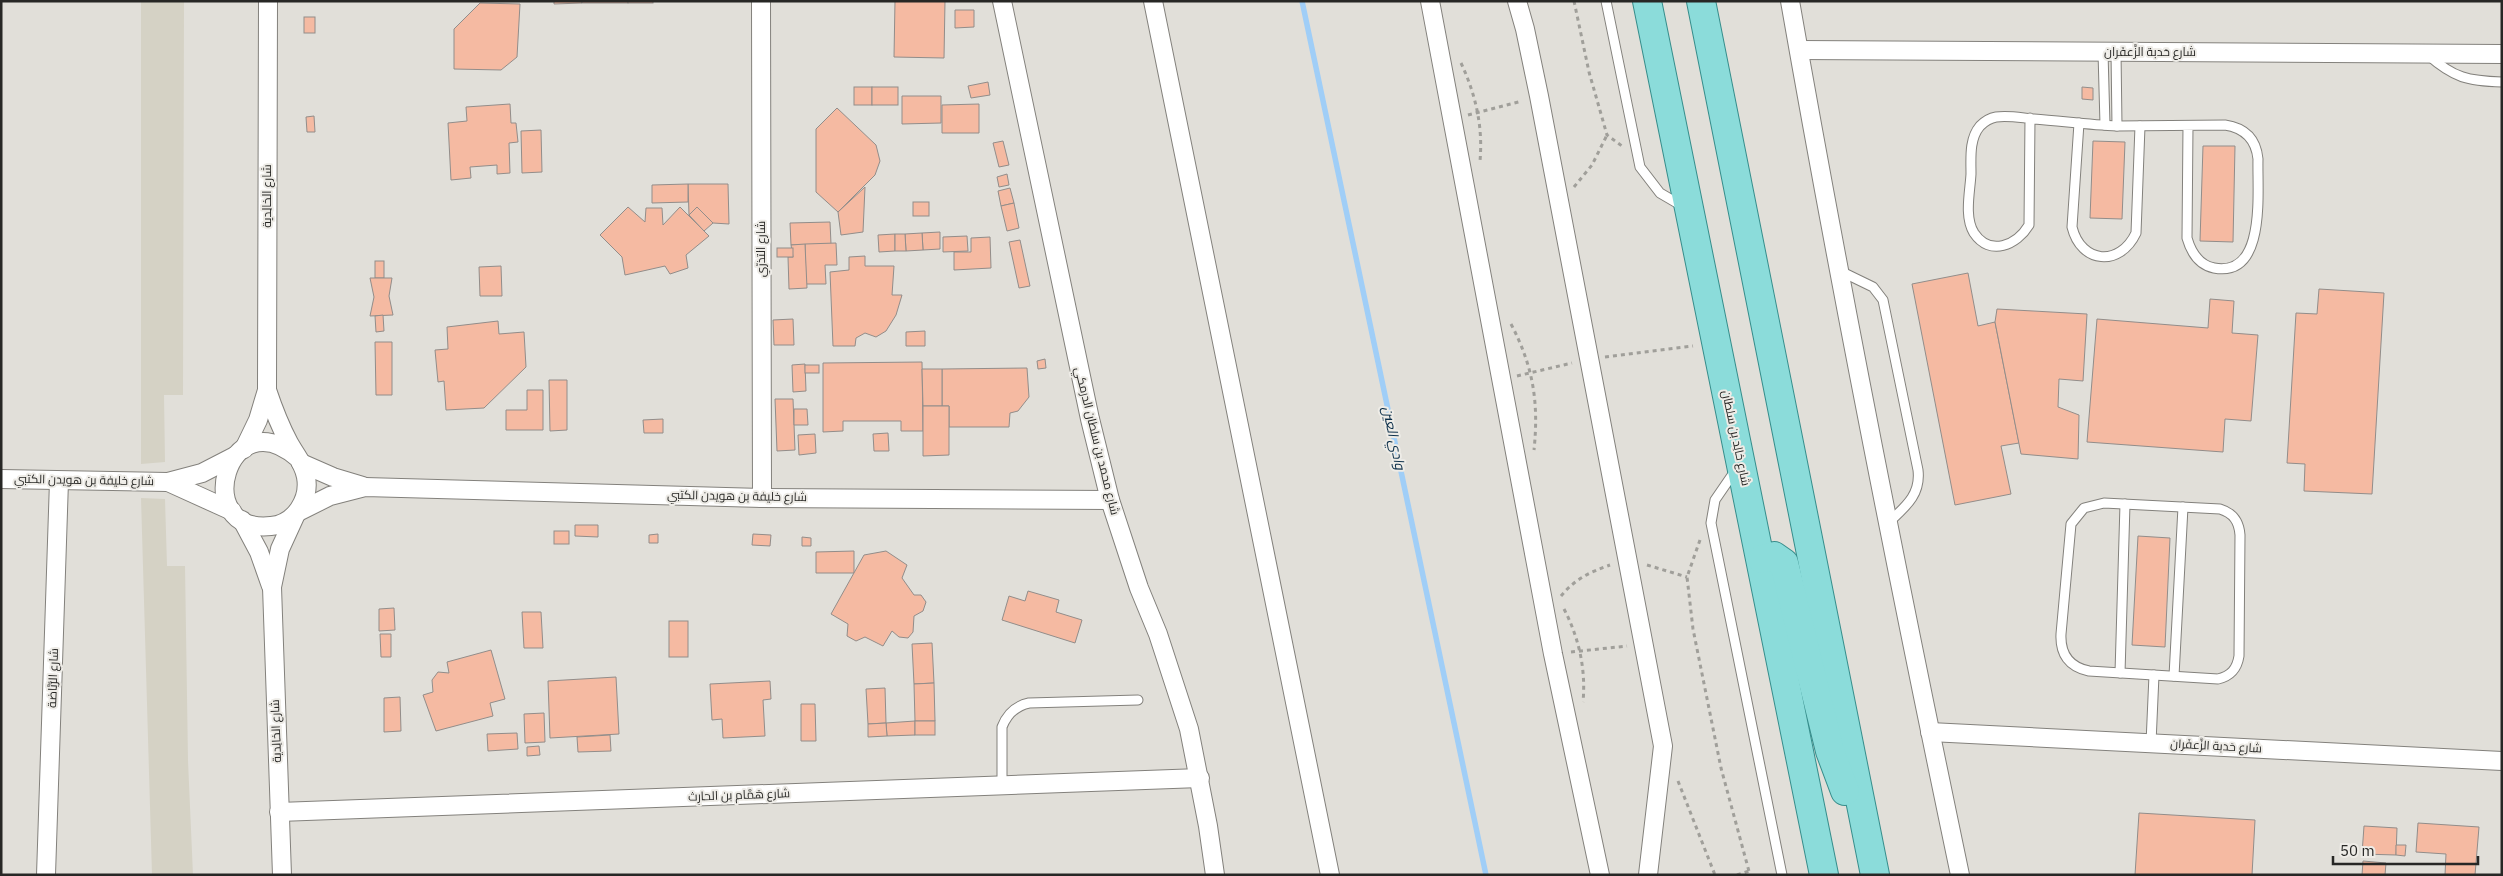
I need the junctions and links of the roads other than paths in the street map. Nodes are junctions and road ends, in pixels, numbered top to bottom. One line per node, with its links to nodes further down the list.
1 (268, 1): 24 (street, شارع الخالِدية)
2 (761, 1): 32 (street, شارع التذرّي)
3 (1002, 1): 33 (street, شارع محمد بن سلطان الدرمكي)
4 (1153, 1): 55 (street)
5 (1430, 1): 56 (street)
6 (1517, 1): 57 (street)
7 (1606, 1): 22 (lane)
8 (1647, 1): 22 (main road, شارع خالِد بن سلطان)
9 (1701, 1): 51 (main road)
10 (1790, 1): 11 (street)
11 (1798, 50): 12 (street, شارع حَدبة الزَّعفَران); 23 (street)
12 (2109, 52): 13 (street, شارع حَدبة الزَّعفَران); 18 (lane); 19 (lane)
13 (2426, 53): 14 (street, شارع حَدبة الزَّعفَران); 15 (lane)
14 (2502, 54)
15 (2502, 82)
16 (2030, 118): 16 (lane); 17 (lane)
17 (2079, 123): 18 (lane); 20 (lane)
18 (2105, 125): 19 (lane)
19 (2117, 126): 20 (lane)
20 (2140, 126): 21 (lane)
21 (2188, 126): 21 (lane)
22 (1688, 210): 27 (main road, شارع خالِد بن سلطان)
23 (1838, 270): 38 (street); 38 (lane)
24 (267, 390): 25 (street, شارع الخالِدية); 26 (street, شارع الخالِدية)
25 (239, 452): 26 (street); 30 (street, شارع خليفة بن هويدن الكتبي); 37 (street)
26 (300, 461): 31 (street, شارع خليفة بن هويدن الكتبي); 36 (street)
27 (1741, 462): 39 (main road, شارع خالِد بن سلطان); 58 (lane)
28 (1, 479): 29 (street, شارع خليفة بن هويدن الكتبي)
29 (59, 481): 30 (street, شارع خليفة بن هويدن الكتبي); 52 (street, شارع الرُّبَّاضة)
30 (168, 482): 37 (street, شارع خليفة بن هويدن الكتبي)
31 (365, 487): 32 (street, شارع خليفة بن هويدن الكتبي); 36 (street, شارع خليفة بن هويدن الكتبي)
32 (762, 498): 33 (street, شارع خليفة بن هويدن الكتبي)
33 (1110, 500): 48 (street, شارع محمد بن سلطان الدرمكي)
34 (2126, 504): 35 (lane); 41 (lane); 41 (lane)
35 (2183, 507): 43 (lane); 43 (lane)
36 (297, 513): 37 (street); 40 (street, شارع الخالِدية)
37 (237, 516): 40 (street, شارع الخالِدية)
38 (1888, 524): 45 (street)
39 (1762, 560): 51 (main road); 59 (main road, شارع خالِد بن سلطان)
40 (272, 587): 50 (street, شارع الخالِدية)
41 (2120, 673): 42 (lane)
42 (2154, 675): 43 (lane); 46 (lane)
43 (2174, 676)
44 (1138, 700): 49 (lane)
45 (1930, 732): 46 (street, شارع حَدبة الزَّعفَران); 61 (street)
46 (2151, 743): 47 (street, شارع حَدبة الزَّعفَران)
47 (2502, 760)
48 (1200, 778): 49 (street, شارع هَمَّام بن الحارِث); 54 (street, شارع محمد بن سلطان الدرمكي)
49 (1002, 785): 50 (street, شارع هَمَّام بن الحارِث)
50 (279, 812): 53 (street, شارع الخالِدية)
51 (1864, 822): 60 (main road)
52 (46, 875)
53 (282, 875)
54 (1214, 875)
55 (1330, 875)
56 (1600, 875)
57 (1648, 875)
58 (1782, 875)
59 (1824, 875)
60 (1875, 875)
61 (1960, 875)

